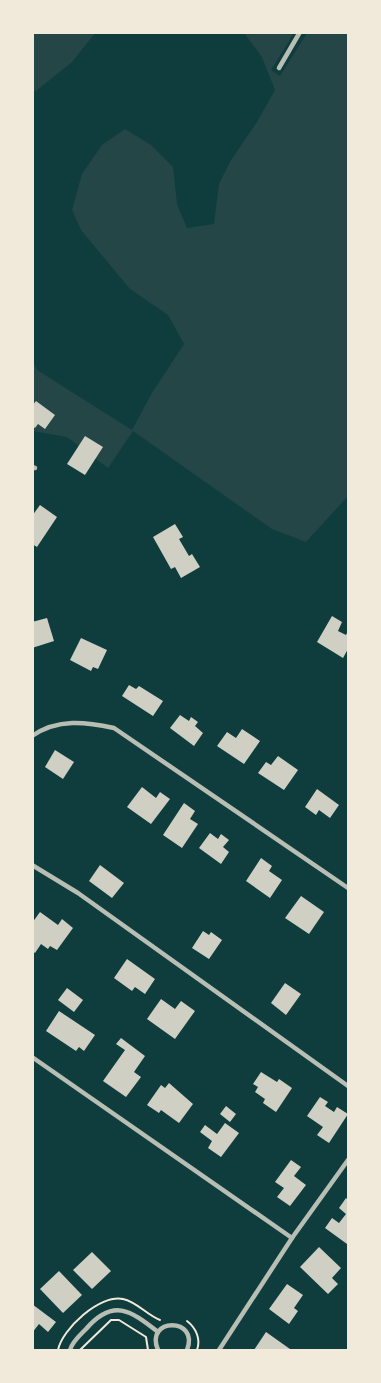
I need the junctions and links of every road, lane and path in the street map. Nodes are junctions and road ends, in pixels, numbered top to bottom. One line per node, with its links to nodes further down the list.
1 (300, 32): 2 (street)
2 (278, 68)
3 (32, 736): 5 (street)
4 (32, 865): 7 (street)
5 (348, 888)
6 (32, 1057): 9 (street)
7 (348, 1086)
8 (348, 1160): 9 (street)
9 (292, 1238): 16 (street)
10 (158, 1332): 11 (street); 14 (street); 15 (street)
11 (70, 1350)
12 (80, 1350): 13 (path)
13 (148, 1350)
14 (158, 1350)
15 (187, 1350)
16 (219, 1350)

